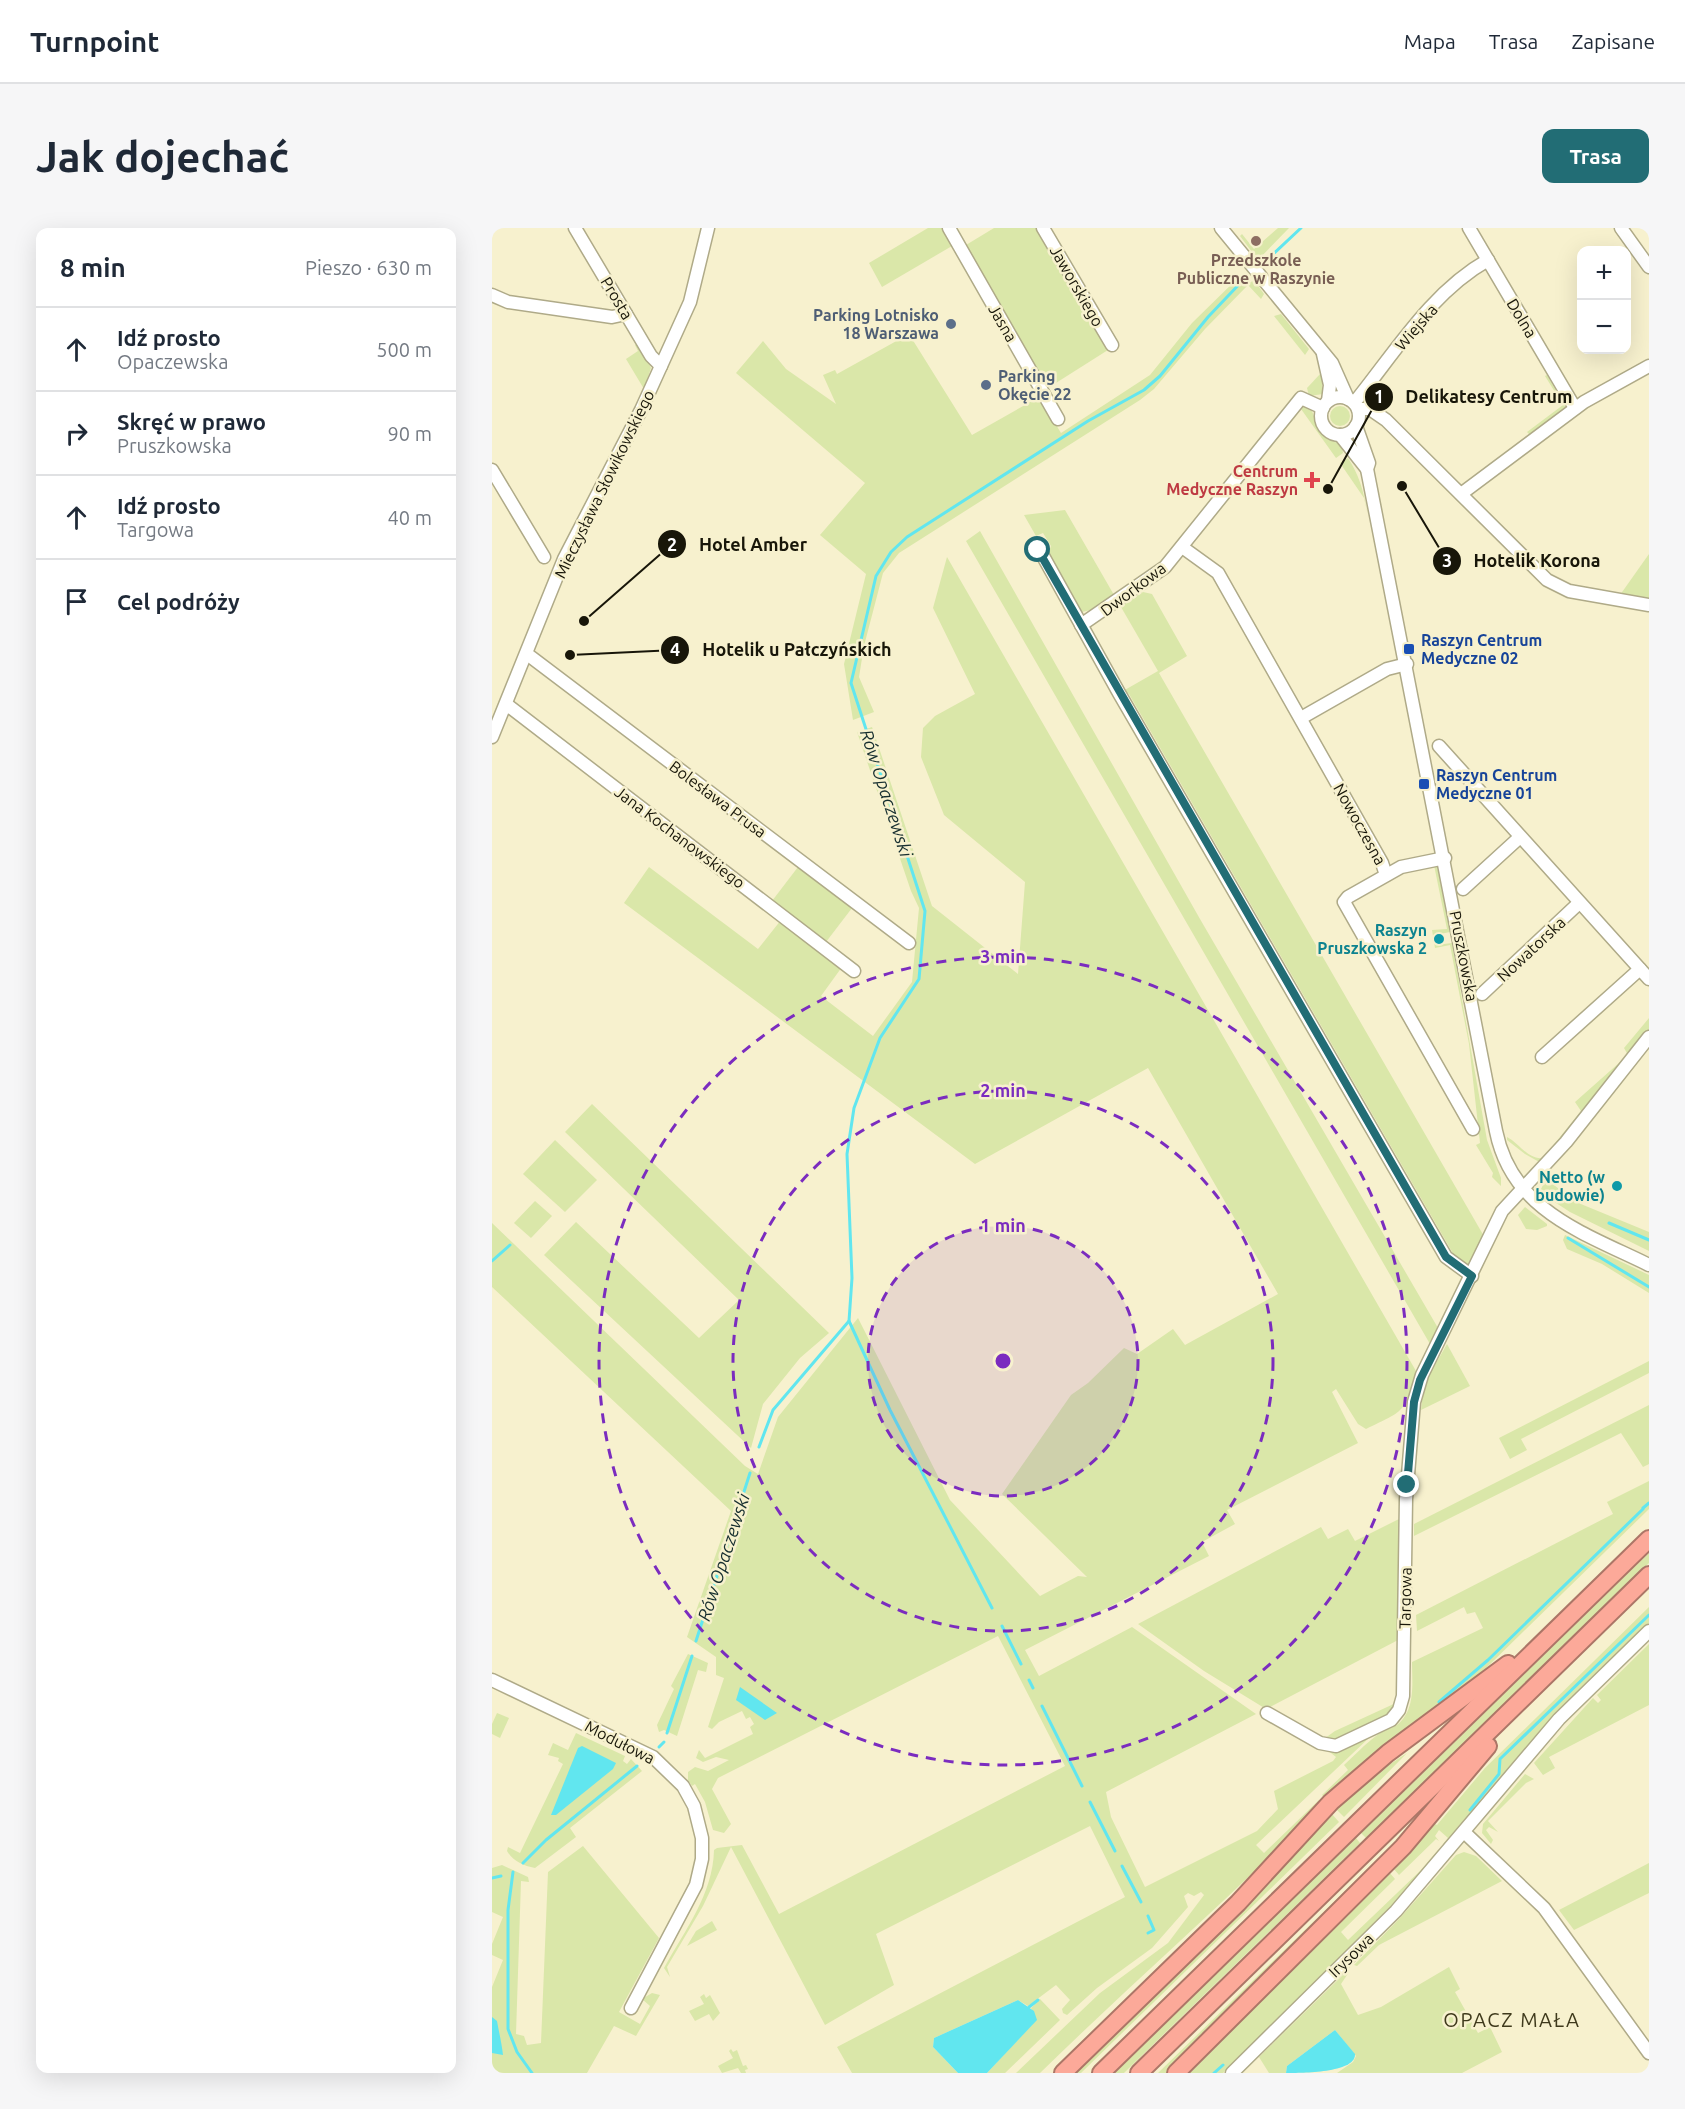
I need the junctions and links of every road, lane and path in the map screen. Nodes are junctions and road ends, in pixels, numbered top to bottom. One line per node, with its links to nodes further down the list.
1 (575, 228): 11 (street, Prosta)
2 (708, 228): 14 (street, Mieczysława Słowikowskiego)
3 (949, 228): 19 (street, Jasna)
4 (1043, 228): 12 (street, Jaworskiego)
5 (1221, 228): 13 (street)
6 (1469, 228): 8 (street, Dolna)
7 (1621, 228): 9 (street)
8 (1488, 260): 16 (street, Wiejska); 18 (street, Dolna)
9 (1649, 267)
10 (492, 295): 11 (street)
11 (626, 314): 14 (street, Prosta)
12 (1112, 345)
13 (1323, 354): 16 (street); 17 (street)
14 (661, 366): 30 (street, Mieczysława Słowikowskiego)
15 (1649, 366): 18 (street)
16 (1353, 404): 17 (street); 20 (street); 24 (street)
17 (1326, 405): 21 (street); 26 (street, Dworkowa)
18 (1575, 408): 24 (street)
19 (1058, 419)
20 (1356, 426): 21 (street); 22 (street, Pruszkowska)
21 (1340, 435): 22 (street, Pruszkowska)
22 (1368, 469): 31 (street, Pruszkowska)
23 (492, 470): 27 (street)
24 (1461, 494): 28 (street)
25 (1038, 547): 29 (street)
26 (1182, 547): 29 (street, Dworkowa); 33 (street, Nowoczesna)
27 (544, 557)
28 (1649, 605)
29 (1081, 625): 51 (street)
30 (527, 654): 32 (street, Mieczysława Słowikowskiego); 41 (street, Bolesława Prusa)
31 (1407, 664): 33 (street); 37 (street, Pruszkowska)
32 (506, 704): 34 (street, Mieczysława Słowikowskiego); 43 (street, Jana Kochanowskiego)
33 (1301, 718): 38 (street, Nowoczesna)
34 (492, 737)
35 (1439, 746): 36 (street, Nowatorska)
36 (1520, 837): 39 (street); 40 (street, Nowatorska)
37 (1445, 858): 38 (street); 49 (street, Pruszkowska)
38 (1386, 875): 48 (street, Nowoczesna)
39 (1463, 889)
40 (1580, 903): 42 (street, Nowatorska); 45 (street, Nowatorska)
41 (909, 943)
42 (1640, 969): 44 (street, Nowatorska); 47 (street)
43 (855, 971)
44 (1649, 980)
45 (1482, 994)
46 (1649, 1037): 49 (street)
47 (1542, 1057)
48 (1473, 1129)
49 (1522, 1188): 50 (street, Pruszkowska); 51 (street)
50 (1649, 1265)
51 (1472, 1276): 58 (street, Targowa)
52 (1649, 1539): 54 (highway)
53 (1649, 1575): 57 (highway)
54 (1557, 1628): 62 (highway); 63 (highway)
55 (1649, 1631): 59 (street, Irysowa)
56 (492, 1680): 60 (street, Modułowa)
57 (1536, 1687): 64 (highway); 65 (highway)
58 (1267, 1713)
59 (1464, 1832): 61 (street); 66 (street, Irysowa)
60 (631, 2008)
61 (1649, 2053)
62 (1063, 2073)
63 (1101, 2073)
64 (1139, 2073)
65 (1176, 2073)
66 (1232, 2073)

